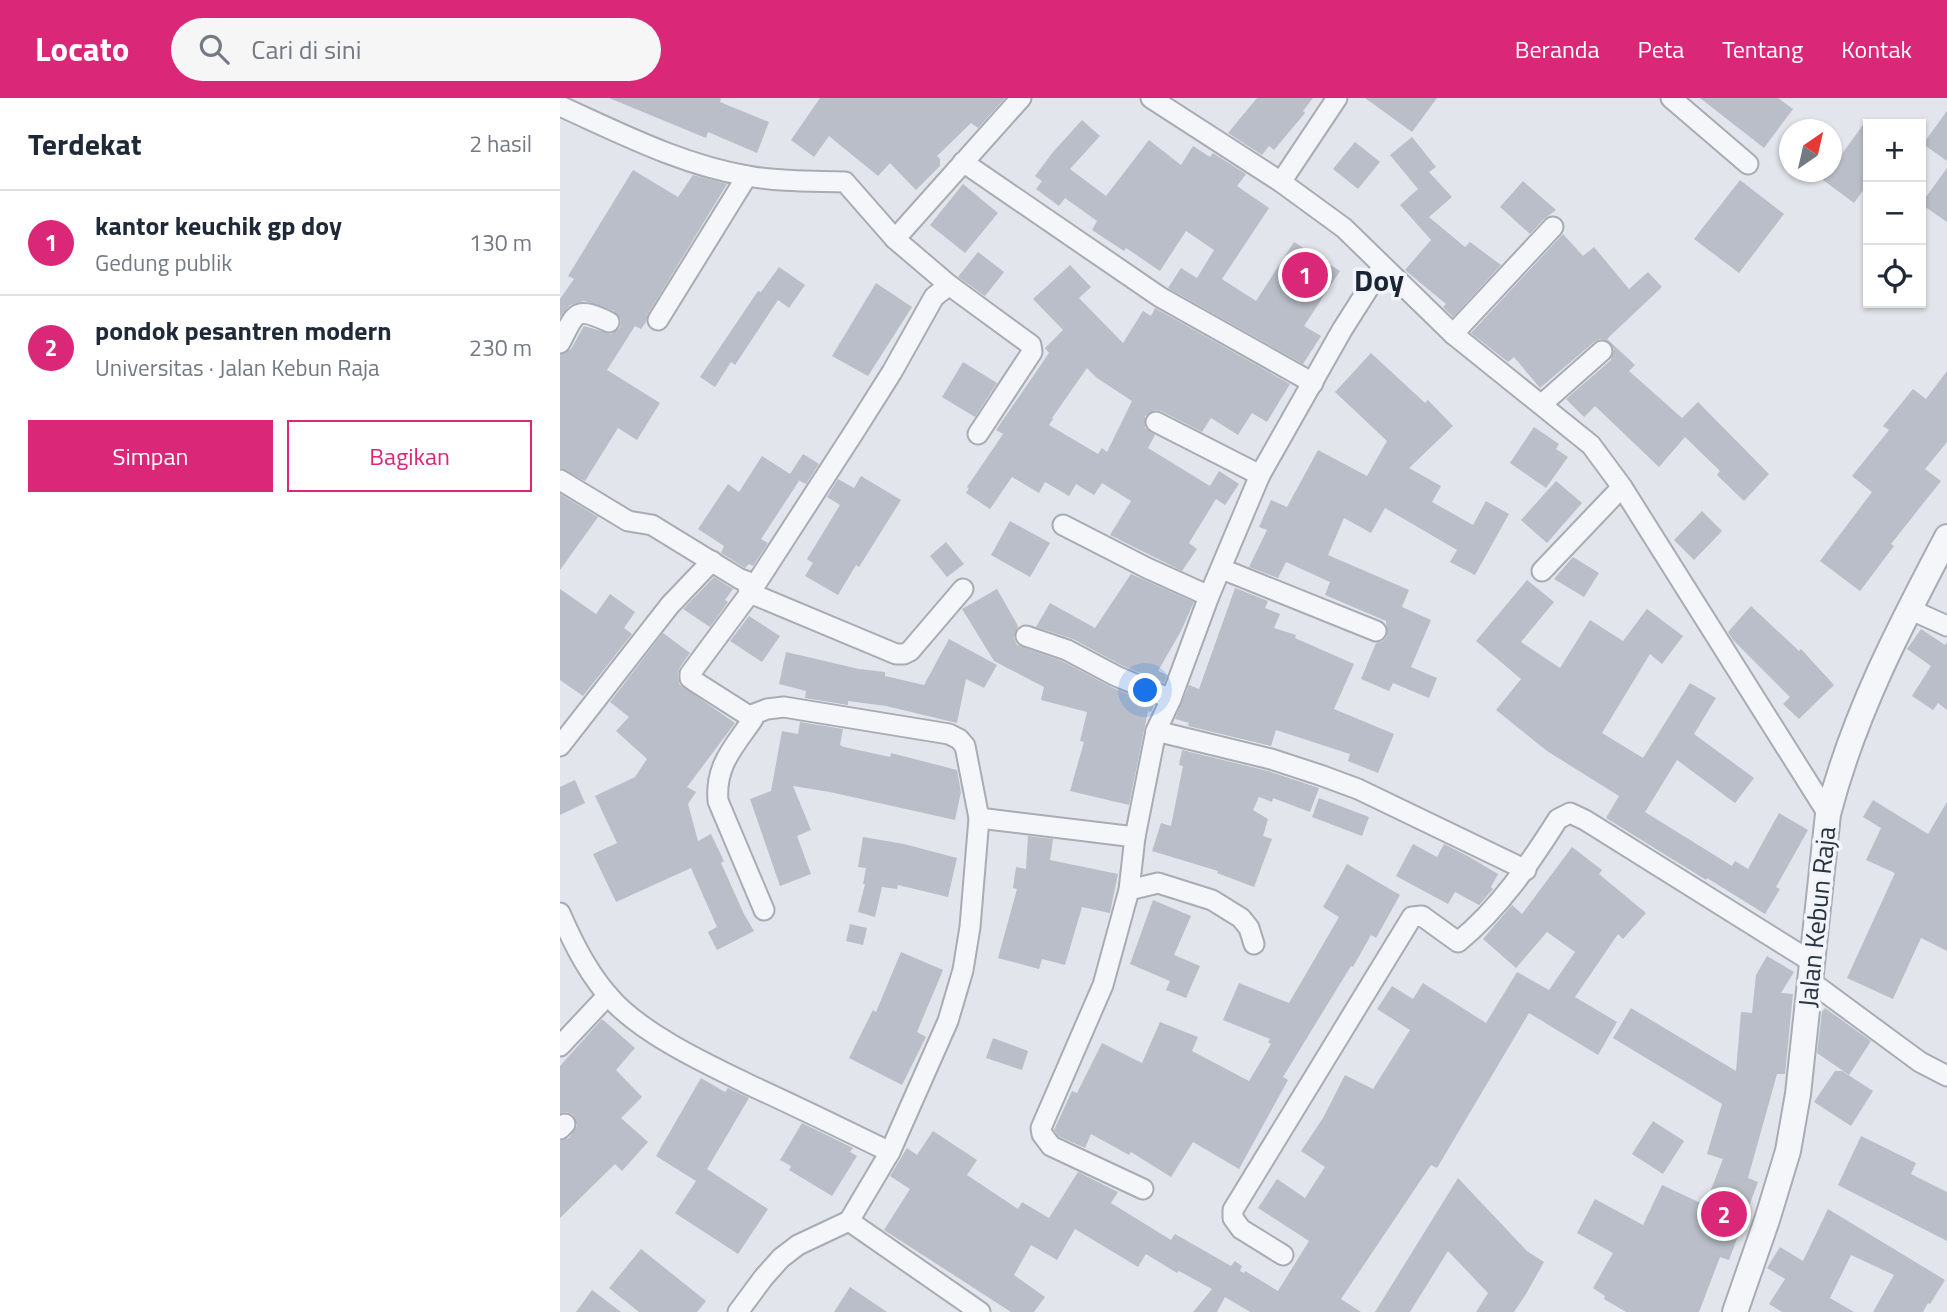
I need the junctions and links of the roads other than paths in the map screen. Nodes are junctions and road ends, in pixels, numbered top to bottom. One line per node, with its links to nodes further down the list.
1 (1021, 98): 6 (street)
2 (1151, 98): 9 (street)
3 (1338, 98): 9 (street)
4 (1671, 98): 7 (street)
5 (560, 106): 8 (street)
6 (963, 162): 11 (street); 19 (street)
7 (1748, 164)
8 (747, 176): 11 (street); 14 (street)
9 (1281, 181): 12 (street)
10 (1553, 227): 16 (street)
11 (895, 239): 13 (street)
12 (1382, 267): 16 (street); 19 (street)
13 (948, 285): 22 (street); 32 (street)
14 (658, 320)
15 (610, 322): 17 (street)
16 (1453, 334): 20 (street)
17 (560, 343)
18 (1602, 351): 20 (street)
19 (1313, 383): 23 (street)
20 (1542, 404): 25 (street)
21 (1156, 422): 23 (street)
22 (978, 434)
23 (1260, 475): 29 (street)
24 (560, 480): 28 (street)
25 (1622, 487): 30 (street); 42 (street)
26 (1063, 525): 33 (street)
27 (1947, 537): 34 (street, Jalan Kebun Raja)
28 (712, 561): 32 (street); 41 (street)
29 (1222, 569): 33 (street); 36 (street)
30 (1542, 570)
31 (963, 589): 32 (street)
32 (750, 593): 39 (street)
33 (1209, 596): 38 (street)
34 (1909, 609): 35 (street); 42 (street, Jalan Kebun Raja)
35 (1947, 626)
36 (1376, 631)
37 (1027, 636): 38 (street)
38 (1171, 699): 40 (street)
39 (749, 716): 43 (street); 47 (street)
40 (1156, 731): 44 (street); 45 (street)
41 (560, 746)
42 (1828, 814): 50 (street, Jalan Kebun Raja)
43 (979, 818): 44 (street); 54 (street)
44 (1135, 837): 46 (street)
45 (1526, 870): 50 (street); 57 (street)
46 (1129, 890): 49 (street); 55 (street)
47 (764, 910)
48 (560, 913): 51 (street)
49 (1254, 944)
50 (1811, 971): 53 (street); 60 (street, Jalan Kebun Raja)
51 (608, 995): 52 (street); 54 (street)
52 (560, 1046)
53 (1947, 1076)
54 (890, 1152): 56 (street)
55 (1143, 1189)
56 (849, 1221): 58 (street); 59 (street)
57 (1283, 1255)
58 (738, 1312)
59 (980, 1312)
60 (1735, 1312)

